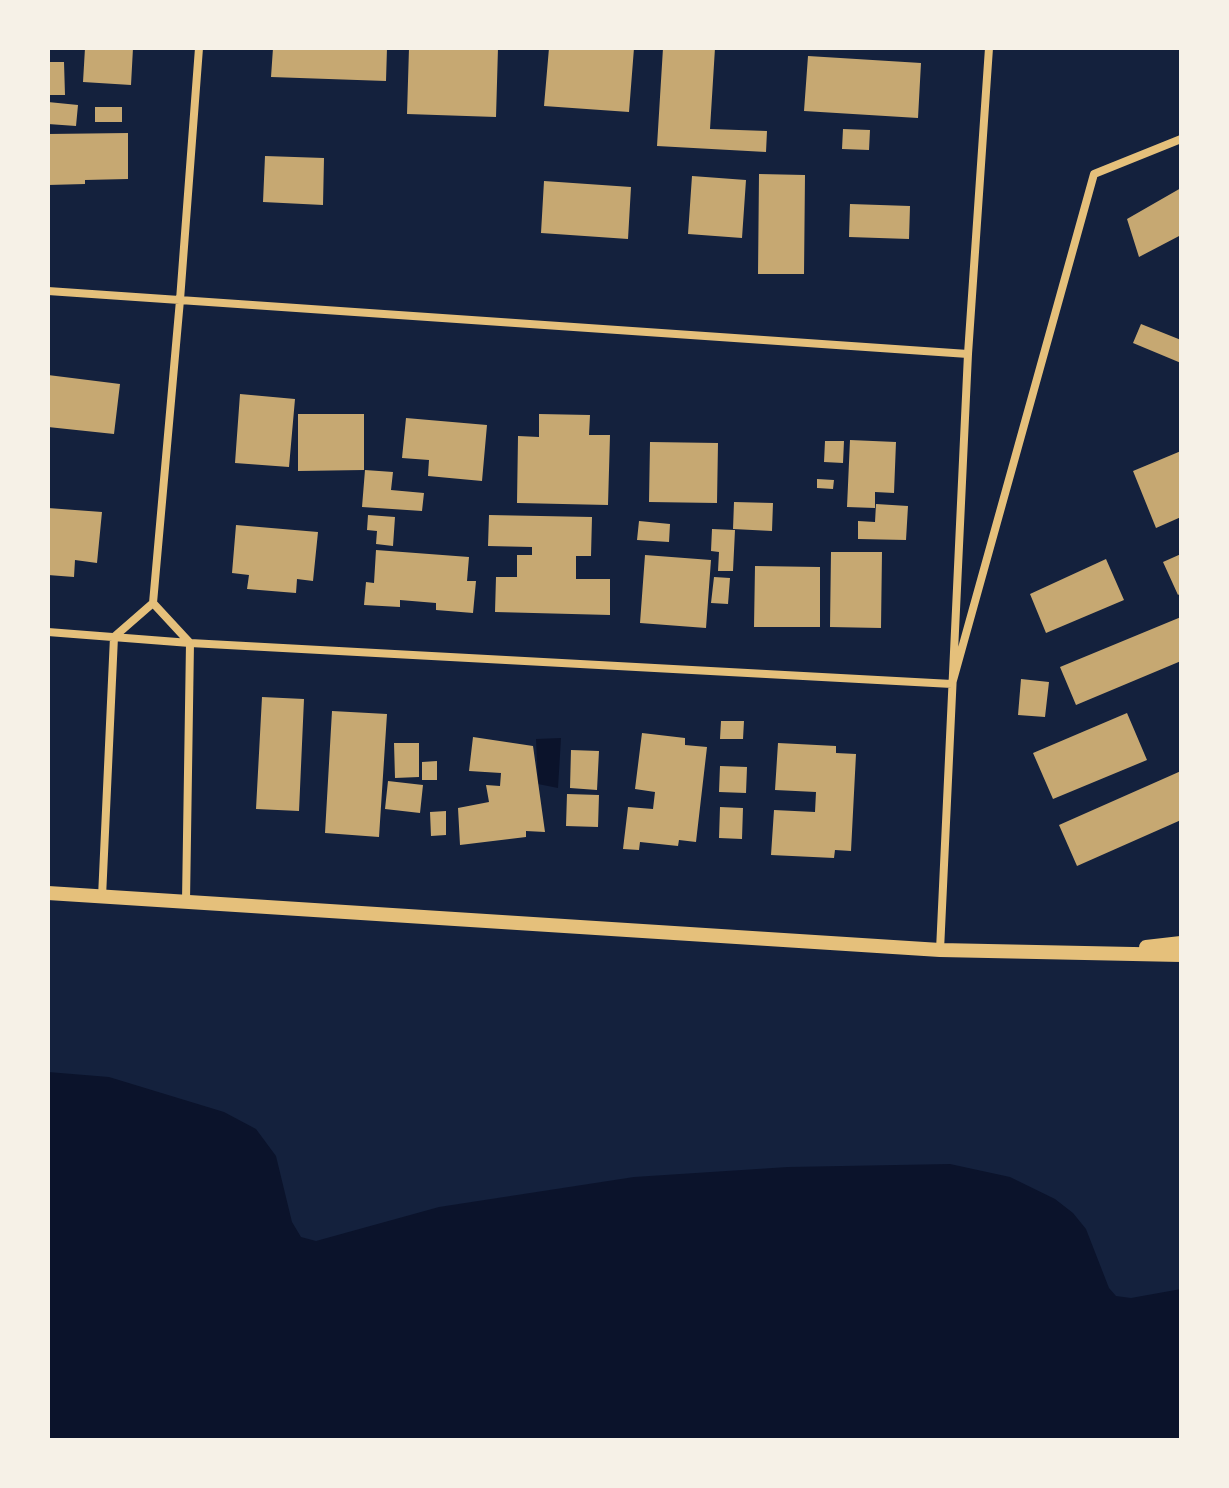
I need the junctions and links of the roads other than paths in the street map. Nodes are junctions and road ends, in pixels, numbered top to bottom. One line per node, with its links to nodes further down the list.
1 (199, 48): 5 (street)
2 (989, 48): 6 (street)
3 (1181, 139): 11 (street)
4 (48, 291): 5 (street)
5 (180, 300): 6 (street); 7 (street)
6 (968, 354): 11 (street)
7 (153, 603): 9 (street); 10 (street)
8 (48, 632): 9 (street)
9 (114, 637): 10 (street); 13 (street)
10 (190, 643): 11 (street); 14 (street)
11 (952, 684): 16 (street)
12 (48, 893): 13 (street)
13 (102, 897): 14 (street)
14 (186, 901): 16 (street)
15 (1181, 943): 17 (street)
16 (940, 950): 17 (street)
17 (1098, 952): 18 (street)
18 (1181, 955)

